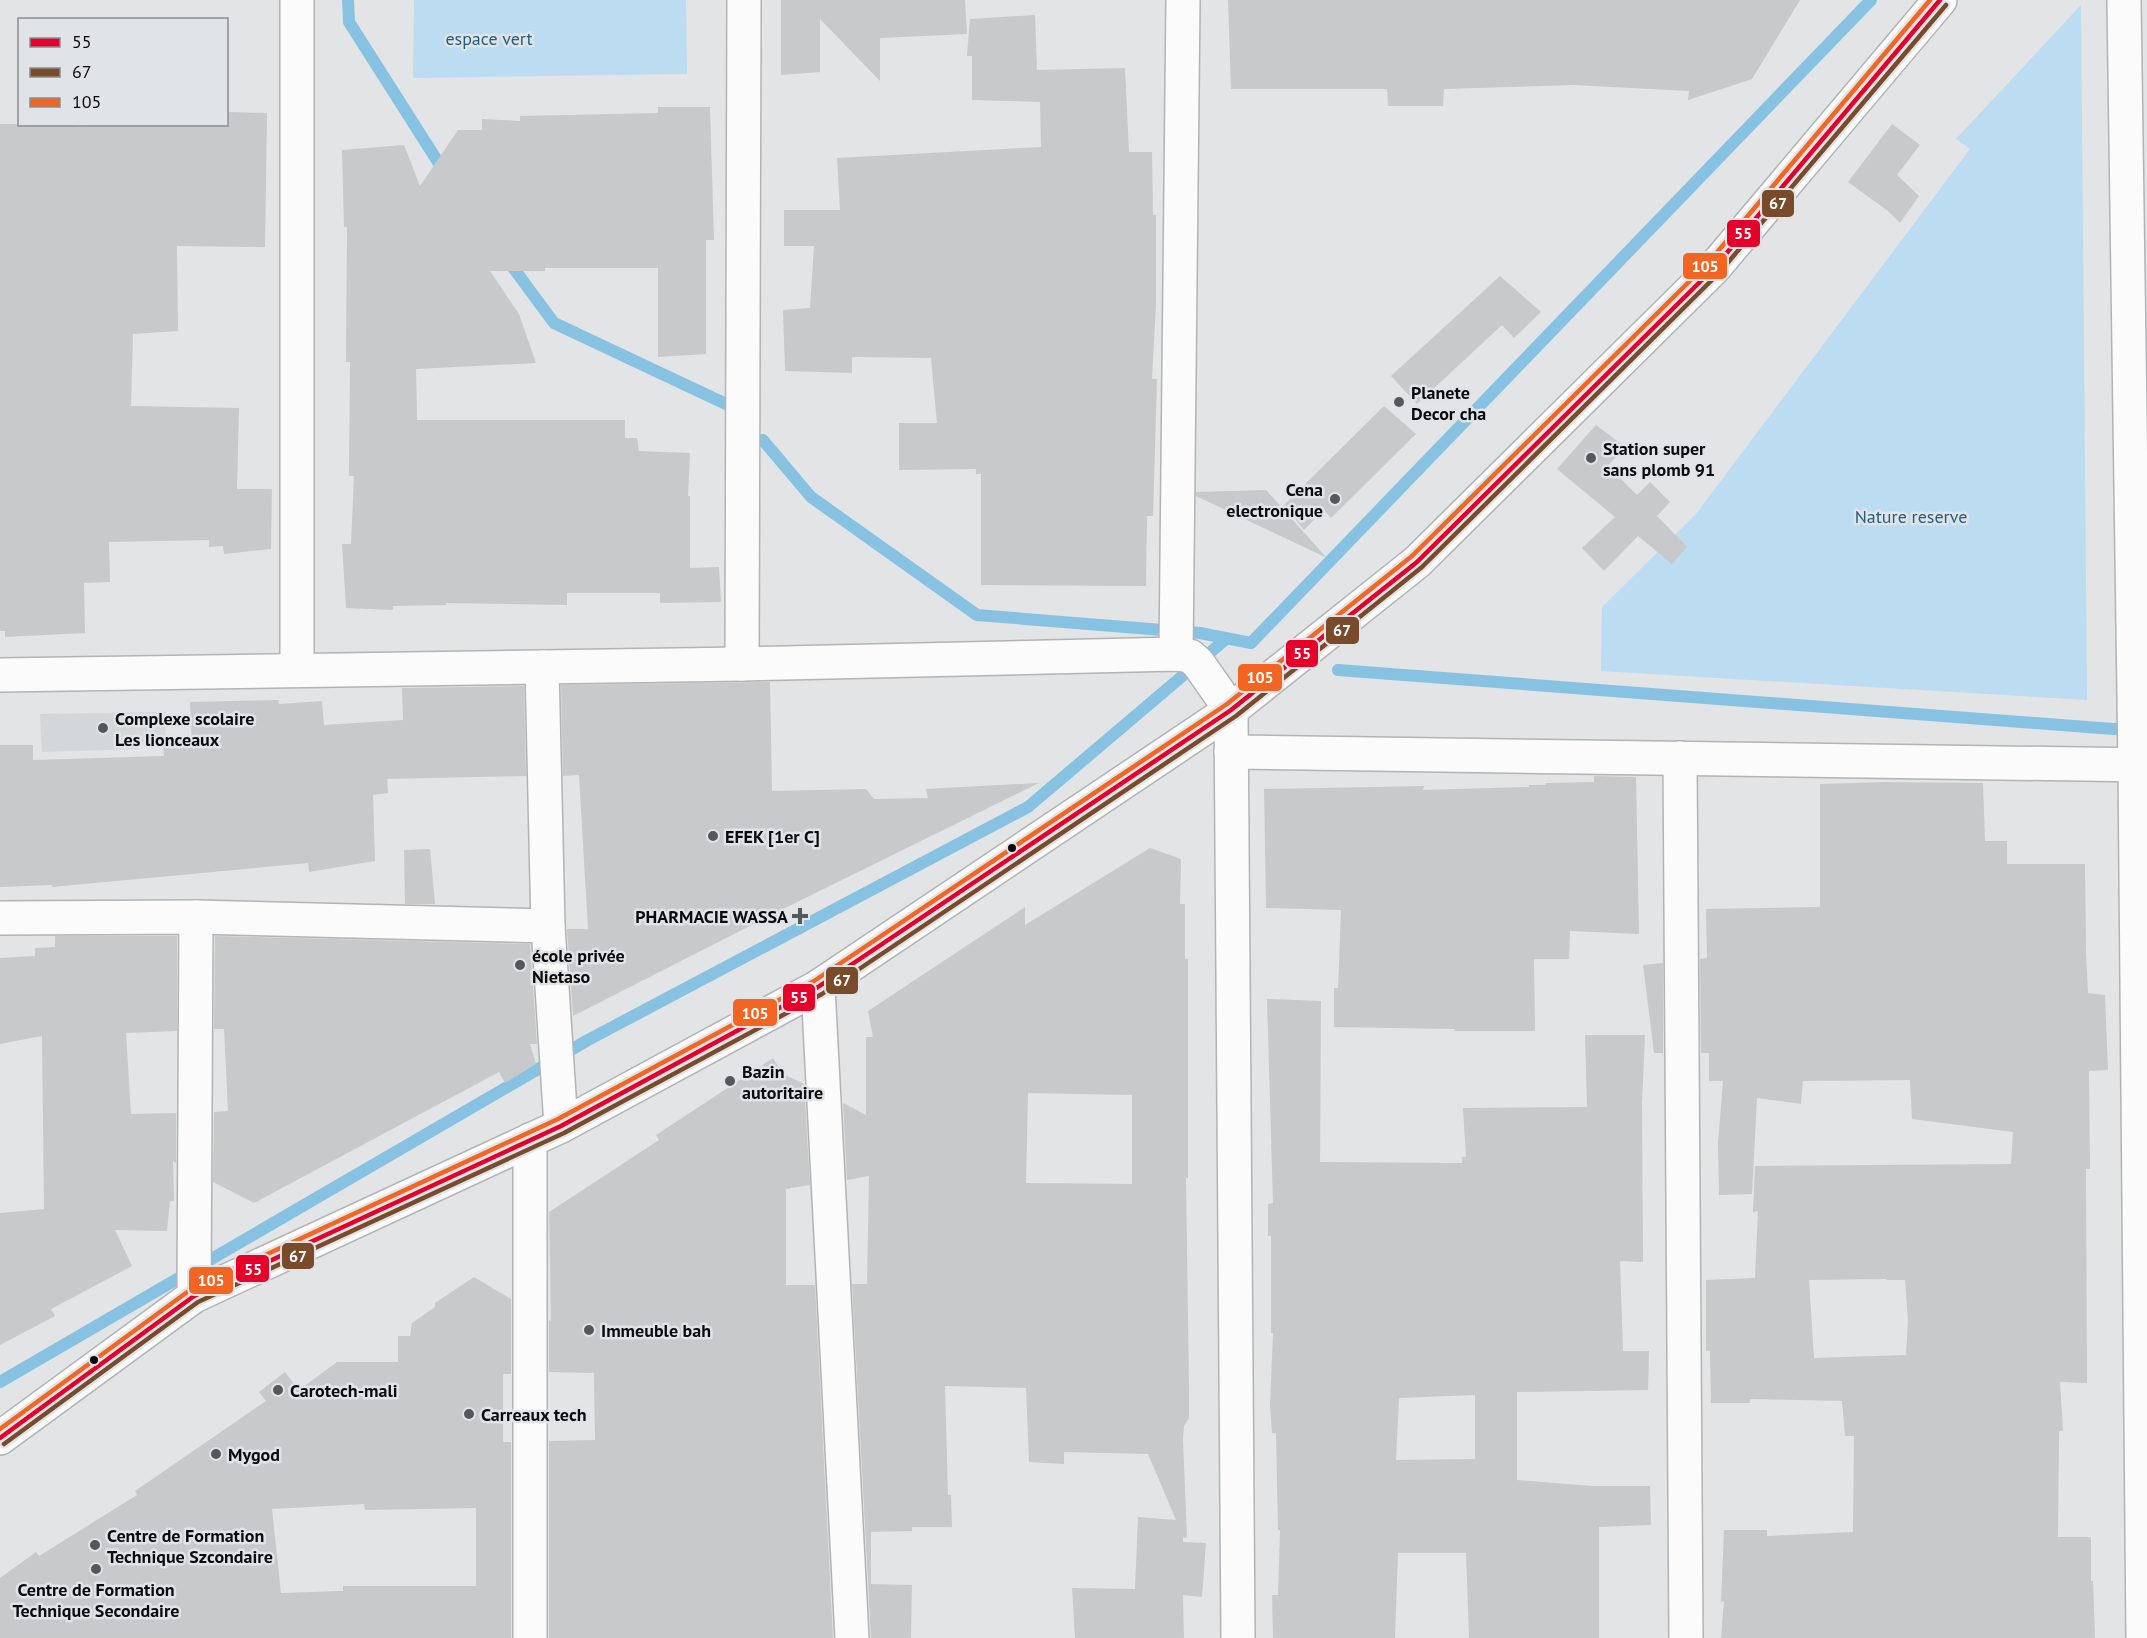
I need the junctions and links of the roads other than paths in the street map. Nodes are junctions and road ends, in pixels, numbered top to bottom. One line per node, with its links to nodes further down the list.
1 (297, 0): 9 (street)
2 (744, 0): 7 (street)
3 (1183, 0): 6 (street)
4 (1940, 0): 11 (street)
5 (2124, 0): 12 (street)
6 (1176, 654): 7 (street); 11 (street)
7 (742, 664): 8 (street)
8 (542, 667): 9 (street); 17 (street)
9 (297, 670): 10 (street)
10 (0, 675)
11 (1231, 710): 13 (street); 18 (street)
12 (2137, 750): 14 (street); 27 (street)
13 (1231, 752): 14 (street); 25 (street)
14 (1680, 758): 26 (street)
15 (196, 917): 16 (street); 17 (street); 21 (street)
16 (0, 918)
17 (548, 926): 19 (street)
18 (818, 987): 19 (street); 24 (street)
19 (561, 1126): 20 (street)
20 (530, 1140): 21 (street); 23 (street)
21 (194, 1296): 22 (street)
22 (0, 1438)
23 (530, 1638)
24 (852, 1638)
25 (1238, 1638)
26 (1686, 1638)
27 (2143, 1638)

